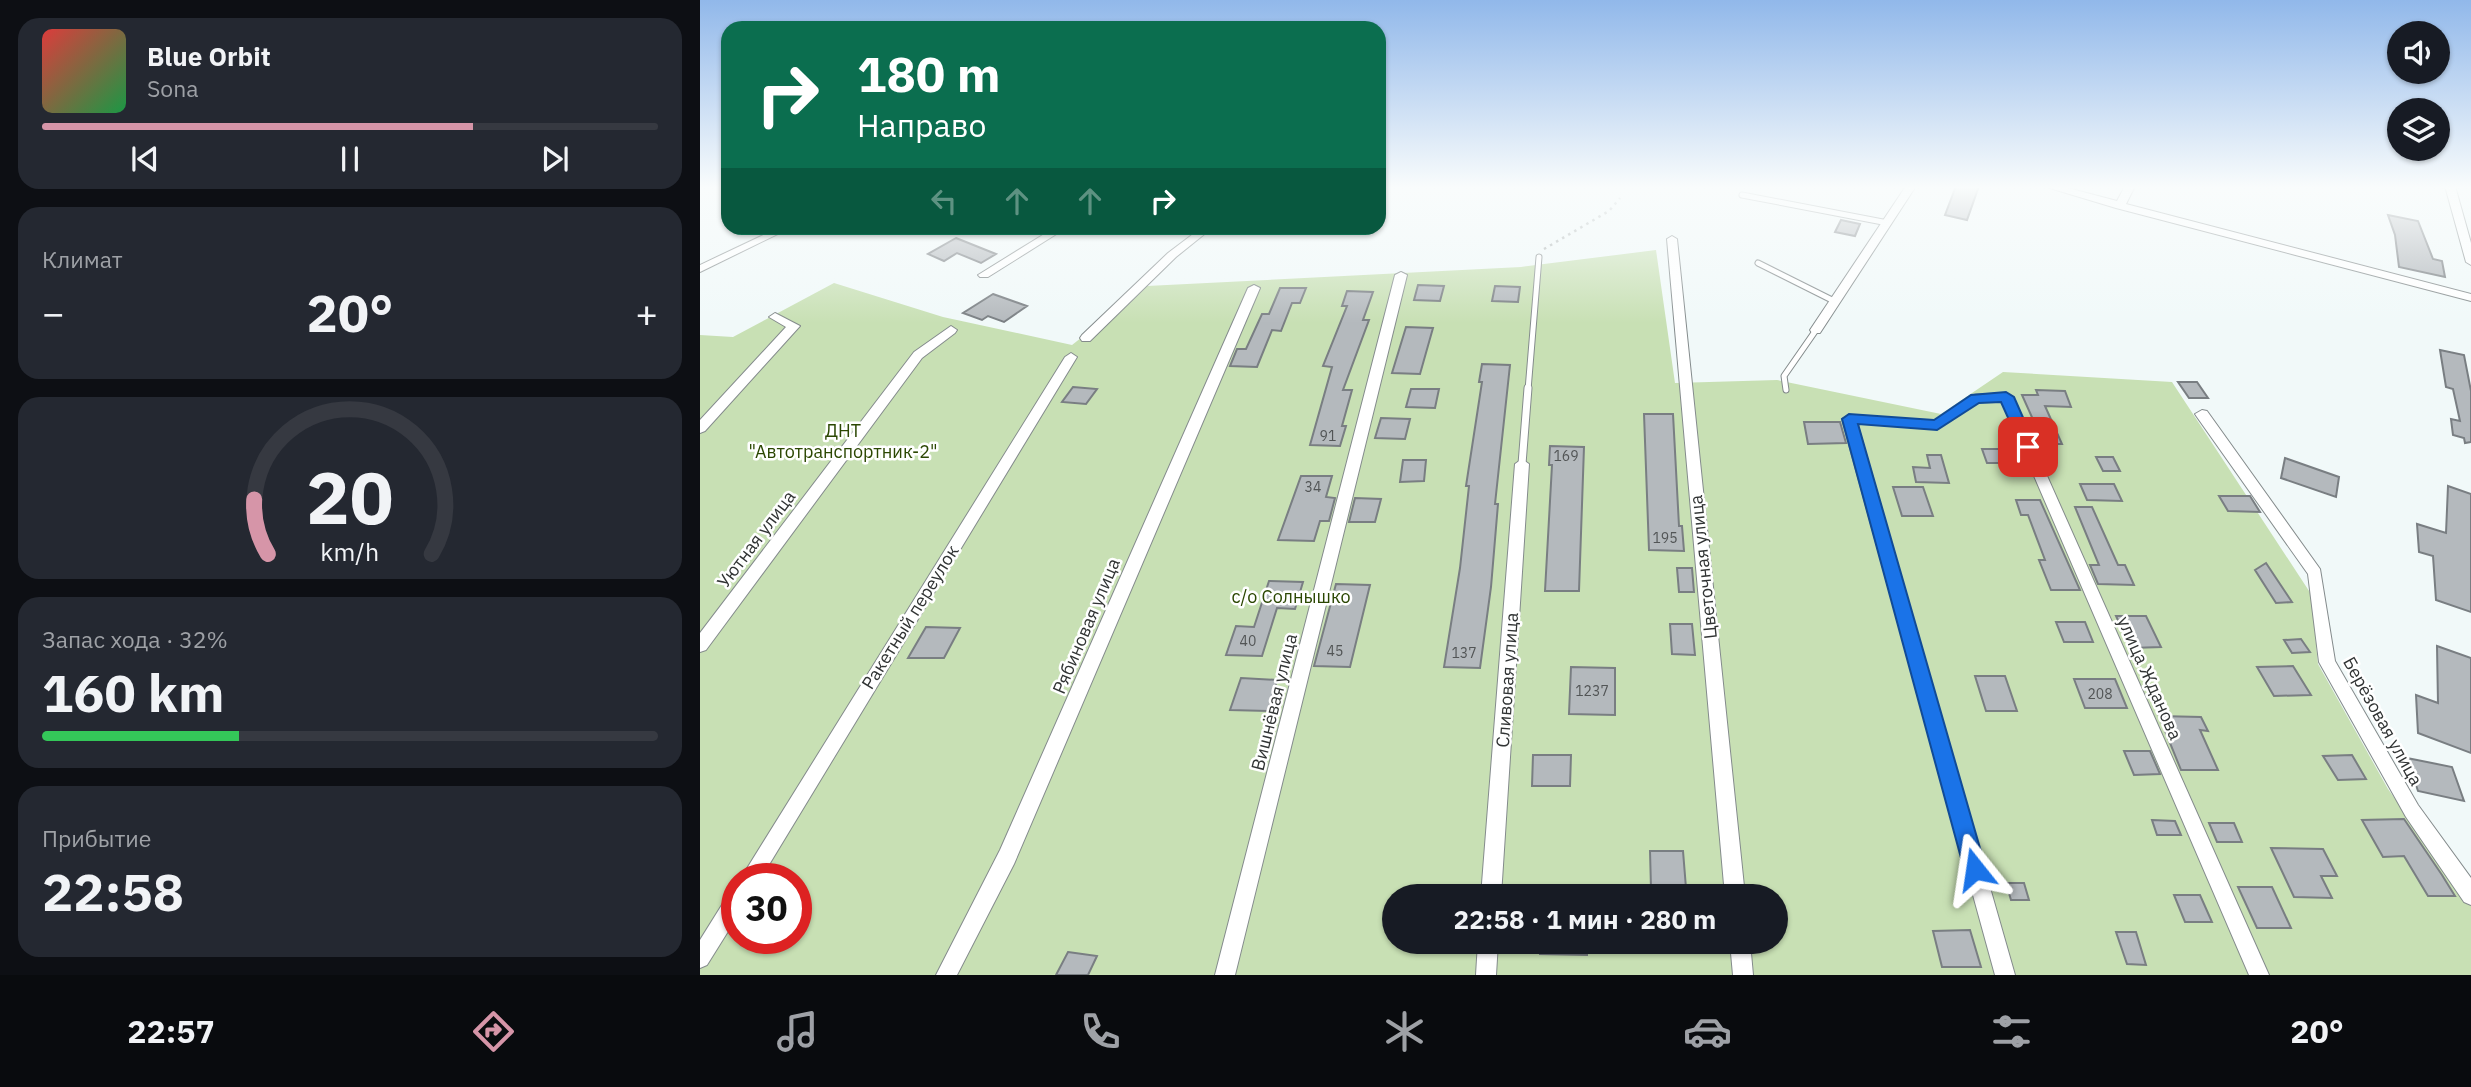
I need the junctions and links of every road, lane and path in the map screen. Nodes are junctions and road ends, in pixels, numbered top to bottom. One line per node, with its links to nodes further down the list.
1 (1571, 232): 9 (path)
2 (1882, 232): 17 (street)
3 (2217, 232): 16 (street)
4 (2463, 232): 10 (street)
5 (770, 235): 12 (street)
6 (1050, 235): 13 (street)
7 (1198, 235): 21 (street)
8 (1672, 239): 32 (street, Цветочная улица)
9 (1539, 257): 28 (lane)
10 (2471, 262)
11 (1758, 263): 17 (lane)
12 (700, 268)
13 (984, 275)
14 (1401, 275): 39 (street, Вишнёвая улица)
15 (1254, 288): 38 (street, Рябиновая улица)
16 (2471, 298)
17 (1836, 302): 20 (street)
18 (775, 317): 27 (street)
19 (951, 330): 29 (street, Уютная улица)
20 (1816, 330): 23 (lane)
21 (1086, 338)
22 (1071, 357): 30 (street, Ракетный переулок)
23 (1786, 390)
24 (2006, 397): 26 (lane); 43 (street, улица Жданова)
25 (2202, 414): 33 (street, Берёзовая улица)
26 (1849, 419): 42 (street)
27 (700, 428)
28 (1522, 464): 31 (street, Сливовая улица)
29 (700, 645)
30 (759, 863)
31 (1493, 884)
32 (1734, 884)
33 (2471, 895)
34 (721, 925): 37 (street)
35 (1487, 954): 40 (street)
36 (1741, 954): 41 (street)
37 (700, 958)
38 (946, 975)
39 (1225, 975)
40 (1486, 975)
41 (1743, 975)
42 (2005, 975)
43 (2259, 975)

